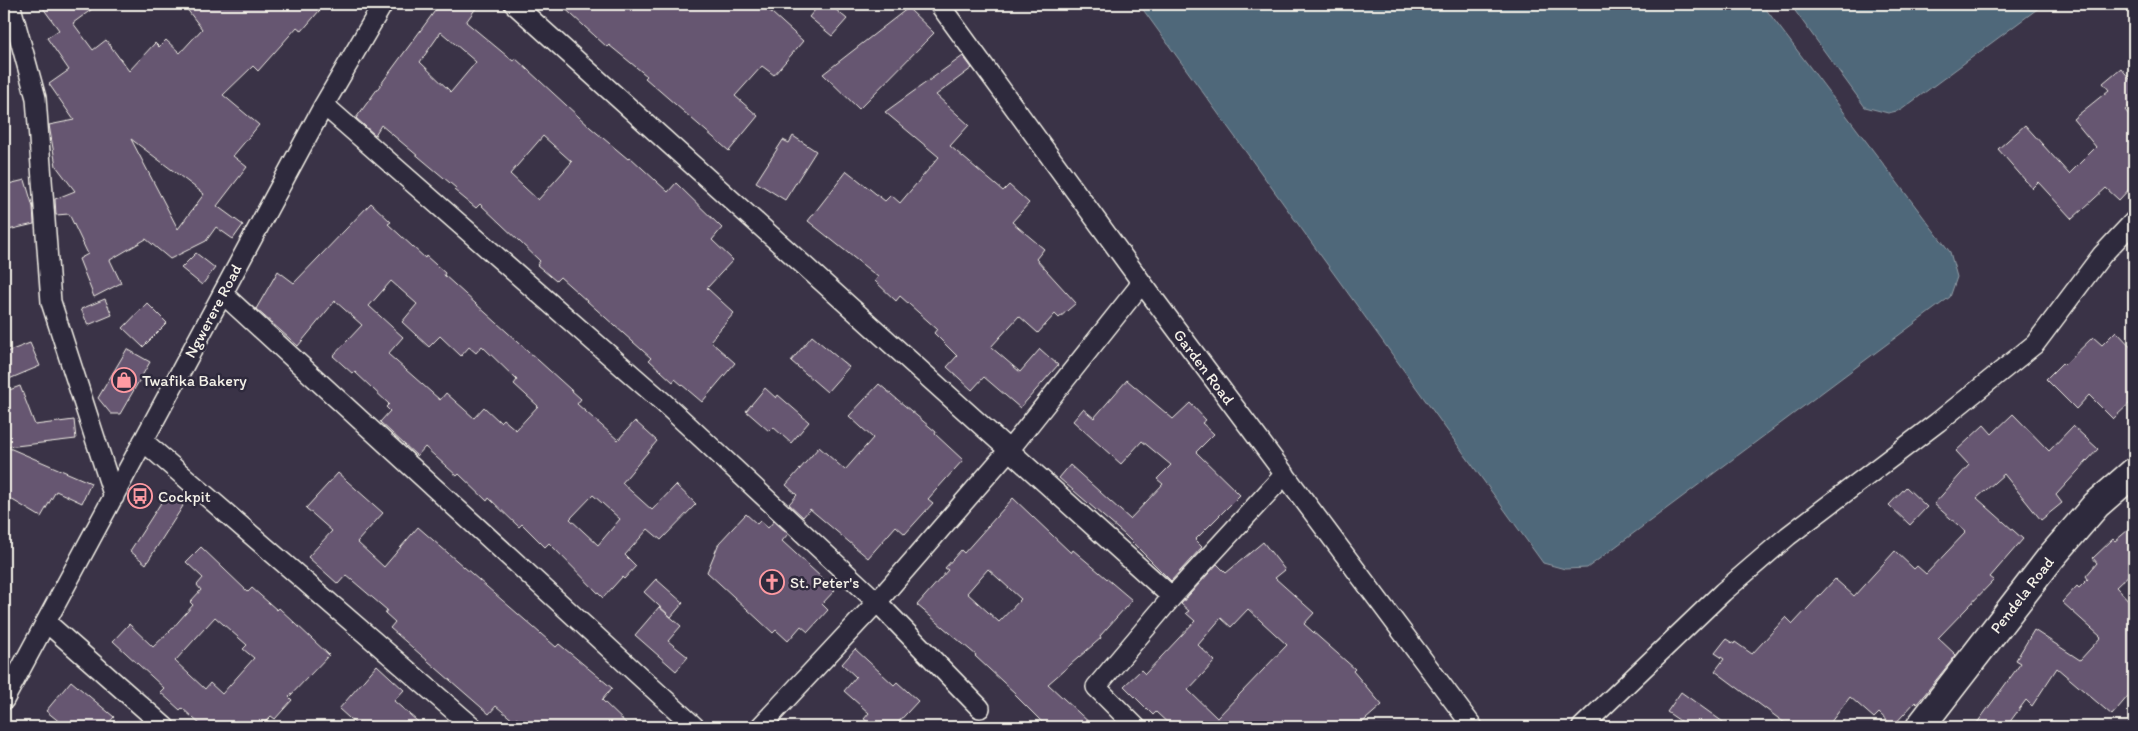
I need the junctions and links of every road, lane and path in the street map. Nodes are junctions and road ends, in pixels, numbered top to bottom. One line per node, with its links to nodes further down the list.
1 (383, 4): 5 (street, Ngwerere Road)
2 (514, 4): 10 (street)
3 (940, 4): 7 (street, Garden Road)
4 (8, 9): 13 (street)
5 (324, 105): 8 (street, Ngwerere Road); 15 (street)
6 (2134, 221): 25 (street)
7 (1142, 283): 10 (street); 12 (street, Garden Road)
8 (223, 294): 9 (street, Ngwerere Road); 21 (street)
9 (143, 441): 13 (street, Ngwerere Road); 20 (street)
10 (1010, 449): 14 (street); 15 (street)
11 (2134, 472): 26 (street, Pendela Road)
12 (1285, 474): 14 (street); 24 (street, Garden Road)
13 (114, 497): 16 (street, Ngwerere Road)
14 (1172, 597): 23 (street)
15 (877, 602): 18 (street); 22 (street)
16 (46, 622): 17 (street, Ngwerere Road); 19 (street)
17 (4, 700)
18 (980, 708)
19 (165, 727)
20 (473, 727)
21 (695, 727)
22 (760, 727)
23 (1136, 727)
24 (1472, 727)
25 (1582, 727)
26 (1920, 727)

